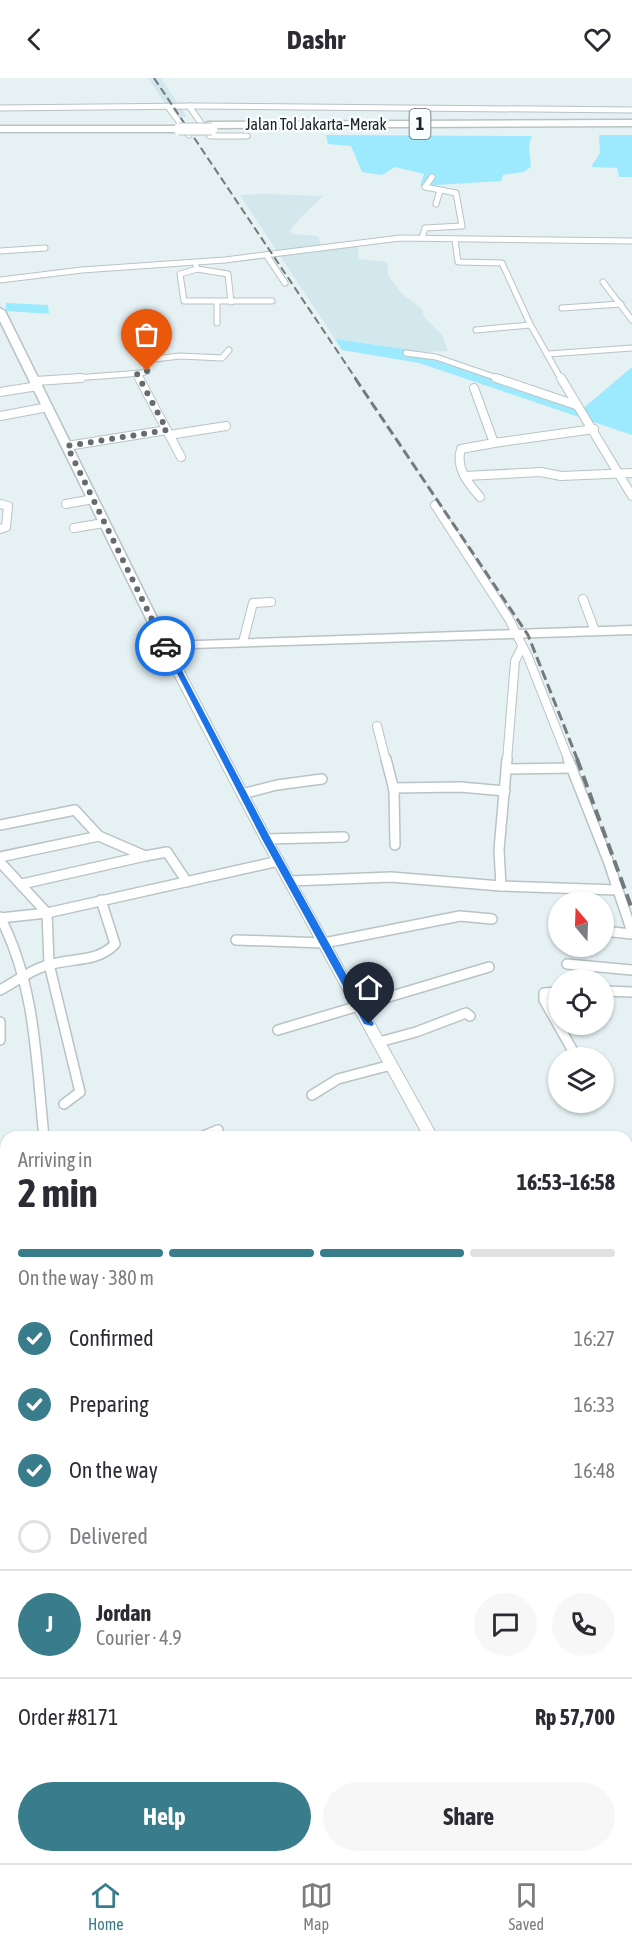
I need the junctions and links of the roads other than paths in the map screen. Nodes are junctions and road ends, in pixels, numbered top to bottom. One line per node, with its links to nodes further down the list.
1 (189, 106): 2 (street); 4 (street); 8 (street)
2 (168, 107): 3 (street); 7 (street)
3 (0, 108)
4 (632, 110)
5 (632, 126): 6 (highway, Jalan Tol Jakarta–Merak / 1, bridge)
6 (0, 127)
7 (189, 135)
8 (247, 136)
9 (432, 177): 10 (street)
10 (440, 190): 11 (street); 12 (street)
11 (436, 204)
12 (422, 238): 13 (street); 17 (street)
13 (454, 240): 14 (street); 30 (street)
14 (632, 241)
15 (45, 248): 16 (street)
16 (0, 251)
17 (267, 256): 18 (street); 21 (street)
18 (196, 266): 19 (street); 23 (street); 24 (street)
19 (0, 280)
20 (603, 282): 25 (street)
21 (285, 283)
22 (272, 301): 23 (street)
23 (231, 302): 24 (street)
24 (217, 303): 29 (street)
25 (621, 304): 26 (street); 28 (street)
26 (562, 308)
27 (1, 314): 37 (main road)
28 (632, 320)
29 (217, 323)
30 (530, 325): 31 (street); 35 (street)
31 (476, 330)
32 (632, 348): 35 (street)
33 (230, 350): 36 (street)
34 (406, 353): 40 (street)
35 (548, 354): 40 (street)
36 (137, 374): 37 (street); 45 (street)
37 (37, 384): 39 (street); 41 (main road)
38 (474, 388): 46 (street)
39 (0, 392)
40 (576, 405): 44 (street)
41 (48, 407): 42 (street); 47 (main road)
42 (0, 416)
43 (226, 426): 45 (street)
44 (594, 429): 46 (street); 49 (street)
45 (168, 433): 47 (street); 48 (street)
46 (494, 443): 51 (street)
47 (72, 446): 54 (main road)
48 (181, 457)
49 (618, 473): 50 (street); 51 (street); 52 (street)
50 (632, 473)
51 (465, 476): 53 (street)
52 (632, 496)
53 (480, 497)
54 (93, 499): 56 (street); 58 (main road)
55 (0, 504): 60 (street)
56 (66, 504)
57 (435, 506): 66 (street)
58 (104, 523): 59 (street); 67 (main road)
59 (74, 528)
60 (0, 529)
61 (583, 599): 64 (street)
62 (271, 602): 65 (street)
63 (632, 630): 64 (main road)
64 (595, 631): 66 (main road)
65 (243, 642): 66 (main road); 67 (main road)
66 (519, 642): 69 (street); 70 (street)
67 (165, 646): 74 (main road)
68 (377, 726): 72 (street)
69 (572, 768): 70 (street); 88 (street)
70 (507, 769): 73 (street)
71 (322, 779): 74 (street)
72 (393, 788): 73 (street); 79 (street)
73 (505, 790): 87 (street)
74 (242, 794): 78 (main road)
75 (0, 825): 76 (street)
76 (99, 836): 80 (street); 81 (street)
77 (344, 837): 78 (street)
78 (266, 839): 82 (main road)
79 (395, 845)
80 (145, 856): 85 (street); 86 (street)
81 (0, 857)
82 (279, 861): 84 (main road); 85 (street)
83 (0, 862): 86 (street)
84 (291, 881): 87 (street); 96 (main road)
85 (187, 882): 89 (street)
86 (22, 884): 90 (street)
87 (501, 886): 88 (street)
88 (617, 890): 94 (street)
89 (101, 900): 90 (street); 97 (street)
90 (46, 912): 91 (street); 97 (street)
91 (0, 918): 101 (street)
92 (492, 920): 96 (street)
93 (614, 932): 94 (street)
94 (632, 933)
95 (236, 940): 96 (street)
96 (324, 943): 107 (main road)
97 (49, 964): 101 (street); 115 (street)
98 (567, 964): 100 (street)
99 (489, 967): 107 (street)
100 (632, 970)
101 (23, 977): 102 (street); 116 (street)
102 (0, 990)
103 (614, 991): 104 (street)
104 (632, 992)
105 (548, 994): 106 (street)
106 (548, 1004)
107 (358, 1005): 110 (street); 112 (main road)
108 (470, 1016): 112 (street)
109 (0, 1022): 111 (street)
110 (278, 1030)
111 (0, 1040)
112 (379, 1042): 113 (main road)
113 (391, 1065): 114 (street); 117 (main road)
114 (312, 1095)
115 (64, 1104)
116 (43, 1131)
117 (428, 1131)

